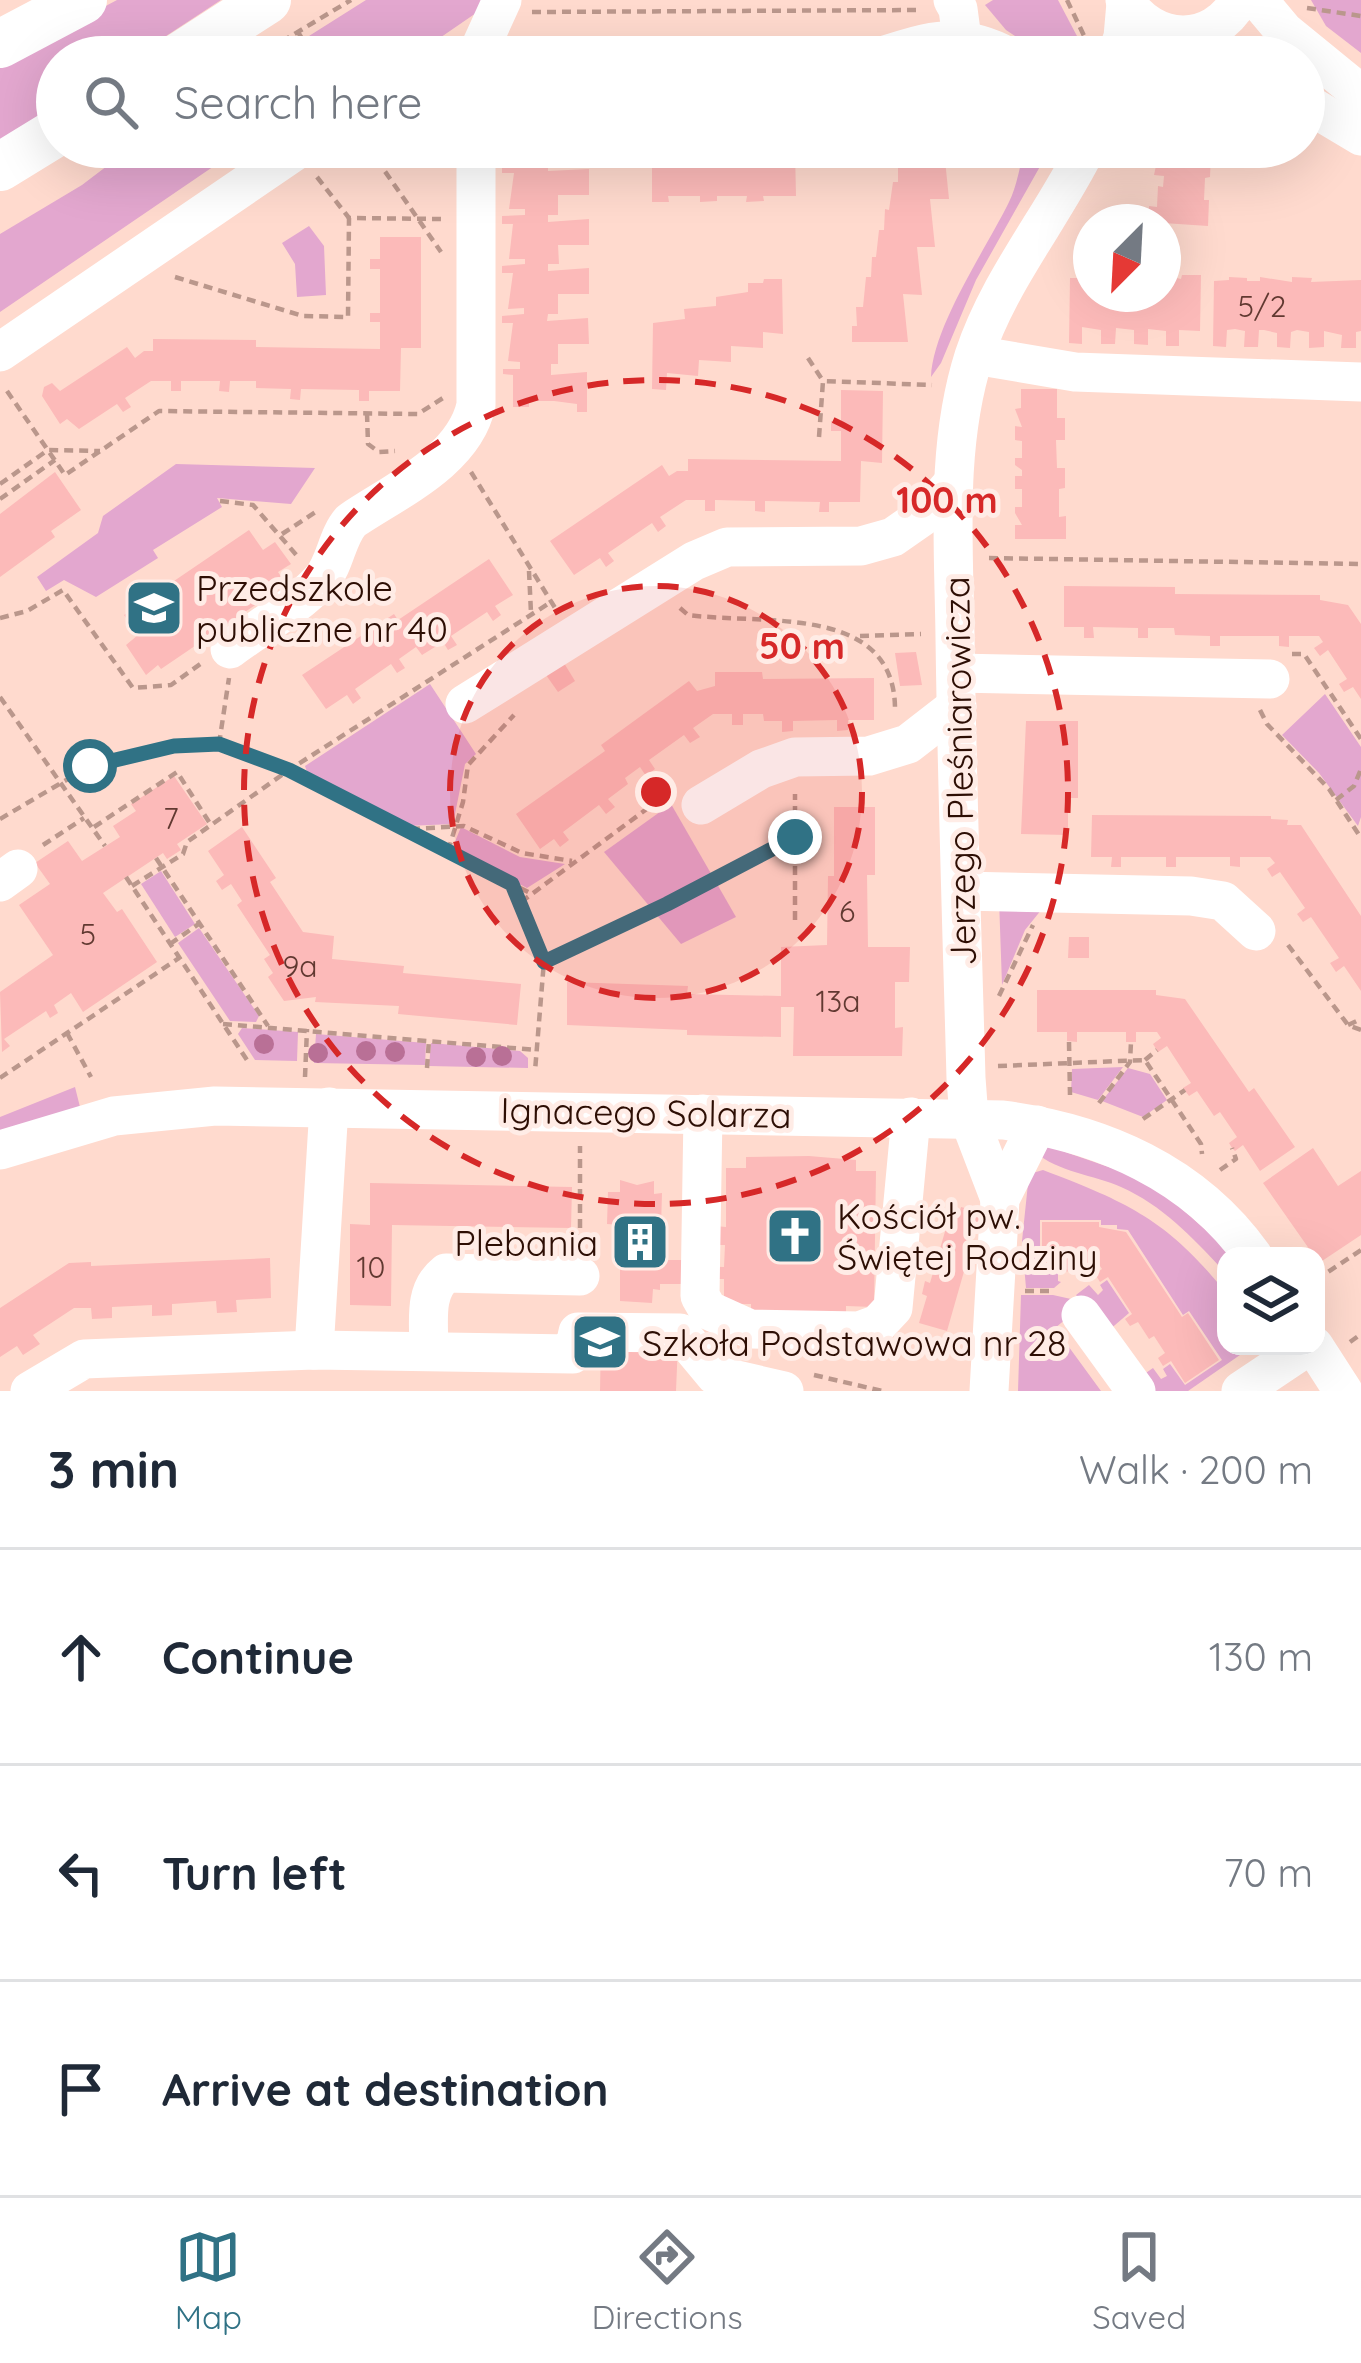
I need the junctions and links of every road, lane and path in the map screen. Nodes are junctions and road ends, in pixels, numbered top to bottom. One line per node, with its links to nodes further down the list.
1 (83, 0): 21 (main road)
2 (351, 0): 9 (path)
3 (1067, 0): 16 (path)
4 (1239, 0): 19 (street)
5 (1258, 0): 20 (street)
6 (1126, 2): 17 (street); 18 (street)
7 (499, 7): 10 (path); 13 (street)
8 (1304, 8): 11 (path)
9 (282, 16): 12 (main road)
10 (958, 16): 14 (street); 15 (street)
11 (1361, 16)
12 (232, 36)
13 (480, 36)
14 (933, 36)
15 (983, 36)
16 (1091, 36)
17 (1123, 36)
18 (1162, 36)
19 (1190, 36)
20 (1290, 36)
21 (0, 44)
22 (1325, 65): 23 (street)
23 (1361, 94)
24 (1325, 115): 25 (street)
25 (1361, 136)
26 (36, 145): 27 (main road)
27 (0, 167)
28 (269, 168): 38 (street)
29 (314, 168): 33 (path)
30 (382, 168): 34 (path)
31 (476, 168): 61 (street)
32 (1074, 168): 39 (street, Jerzego Pleśniarowicza)
33 (349, 218): 34 (path); 37 (path)
34 (417, 219): 35 (path); 36 (path)
35 (454, 219)
36 (442, 254)
37 (175, 277)
38 (0, 352)
39 (975, 355): 42 (street); 52 (street, Jerzego Pleśniarowicza)
40 (808, 358): 41 (path)
41 (823, 382): 43 (path); 47 (path)
42 (1361, 382)
43 (932, 385)
44 (456, 389): 46 (path)
45 (7, 391): 49 (path)
46 (368, 413): 48 (path); 50 (path)
47 (819, 437)
48 (368, 444)
49 (48, 450): 50 (path); 51 (path); 53 (path)
50 (100, 451): 51 (path)
51 (55, 460): 55 (path)
52 (953, 483): 66 (street); 70 (street, Jerzego Pleśniarowicza)
53 (0, 484)
54 (479, 484): 59 (path)
55 (0, 499)
56 (220, 501): 61 (path)
57 (972, 558): 58 (path)
58 (1361, 564)
59 (529, 565): 60 (path); 63 (path)
60 (551, 602): 63 (path); 66 (path)
61 (287, 606): 68 (street)
62 (679, 607): 67 (path)
63 (531, 615): 76 (path)
64 (0, 618): 68 (path)
65 (929, 634): 67 (path)
66 (573, 636): 72 (street)
67 (855, 636): 74 (path)
68 (230, 661): 73 (path)
69 (1256, 679): 70 (street); 80 (path)
70 (956, 689): 74 (street); 101 (street, Jerzego Pleśniarowicza)
71 (0, 697): 79 (path)
72 (465, 704)
73 (219, 744): 76 (path); 79 (path)
74 (908, 744): 81 (street)
75 (1361, 769): 80 (path)
76 (289, 770): 84 (path); 88 (path)
77 (467, 776): 85 (path)
78 (795, 780): 89 (path)
79 (59, 781): 82 (path); 83 (path)
80 (1336, 800): 87 (path)
81 (701, 805)
82 (85, 817): 86 (path); 97 (path)
83 (0, 819)
84 (212, 825): 86 (path); 95 (path)
85 (456, 826): 88 (path); 92 (path); 94 (path)
86 (93, 828): 91 (path)
87 (1358, 828): 90 (path)
88 (405, 830): 92 (path)
89 (795, 837): 105 (path); 110 (path)
90 (1361, 838)
91 (105, 847)
92 (448, 850): 99 (path)
93 (155, 858): 95 (path)
94 (575, 861)
95 (162, 867): 100 (path); 106 (path)
96 (563, 870): 102 (path)
97 (9, 875)
98 (126, 878): 100 (path)
99 (512, 884): 102 (path); 104 (path)
100 (132, 886): 108 (path)
101 (962, 891): 103 (street); 141 (street, Jerzego Pleśniarowicza)
102 (532, 893): 104 (path)
103 (1056, 894): 107 (street); 111 (path)
104 (521, 902): 110 (path)
105 (795, 920)
106 (201, 923): 108 (path); 115 (path)
107 (1256, 932): 114 (path)
108 (170, 944): 109 (path)
109 (179, 958): 113 (path); 118 (path)
110 (544, 962): 122 (path)
111 (999, 996)
112 (1361, 1019): 114 (path)
113 (223, 1024): 115 (path); 126 (path)
114 (1348, 1025): 117 (path)
115 (268, 1026): 116 (path)
116 (307, 1029): 119 (path); 134 (path)
117 (1361, 1030)
118 (67, 1034): 131 (path); 132 (path)
119 (429, 1040): 122 (path); 129 (path)
120 (1069, 1042): 127 (path)
121 (1131, 1042): 125 (path)
122 (536, 1050): 130 (path)
123 (1157, 1050): 124 (path)
124 (1144, 1060): 125 (path); 136 (path)
125 (1130, 1062): 127 (path); 137 (path)
126 (249, 1063)
127 (1070, 1064): 128 (path); 135 (path)
128 (998, 1066)
129 (427, 1068)
130 (535, 1071)
131 (92, 1077)
132 (0, 1078)
133 (1185, 1090): 136 (path)
134 (317, 1093): 138 (street, Ignacego Solarza); 145 (street, Ignacego Solarza); 157 (street)
135 (1070, 1095)
136 (1171, 1100): 142 (path); 146 (path)
137 (1099, 1103)
138 (580, 1111): 139 (street, Ignacego Solarza); 152 (path)
139 (703, 1114): 140 (street, Ignacego Solarza); 140 (street)
140 (911, 1117): 141 (street, Ignacego Solarza)
141 (969, 1118): 143 (street, Ignacego Solarza); 148 (street, Jerzego Pleśniarowicza)
142 (1143, 1119)
143 (1036, 1125): 148 (street); 149 (street, Ignacego Solarza)
144 (1232, 1148): 147 (path)
145 (0, 1150)
146 (1202, 1154)
147 (1220, 1170)
148 (1000, 1199): 162 (street)
149 (1245, 1247)
150 (1361, 1250): 151 (path)
151 (1325, 1274)
152 (580, 1276): 158 (street)
153 (1082, 1315): 163 (street)
154 (1361, 1334): 155 (path)
155 (1325, 1345)
156 (1325, 1347): 165 (street)
157 (314, 1349): 158 (street); 160 (street)
158 (429, 1350): 161 (street)
159 (1306, 1355): 164 (street)
160 (29, 1391)
161 (784, 1391)
162 (989, 1391)
163 (1136, 1391)
164 (1241, 1391)
165 (1343, 1391)

